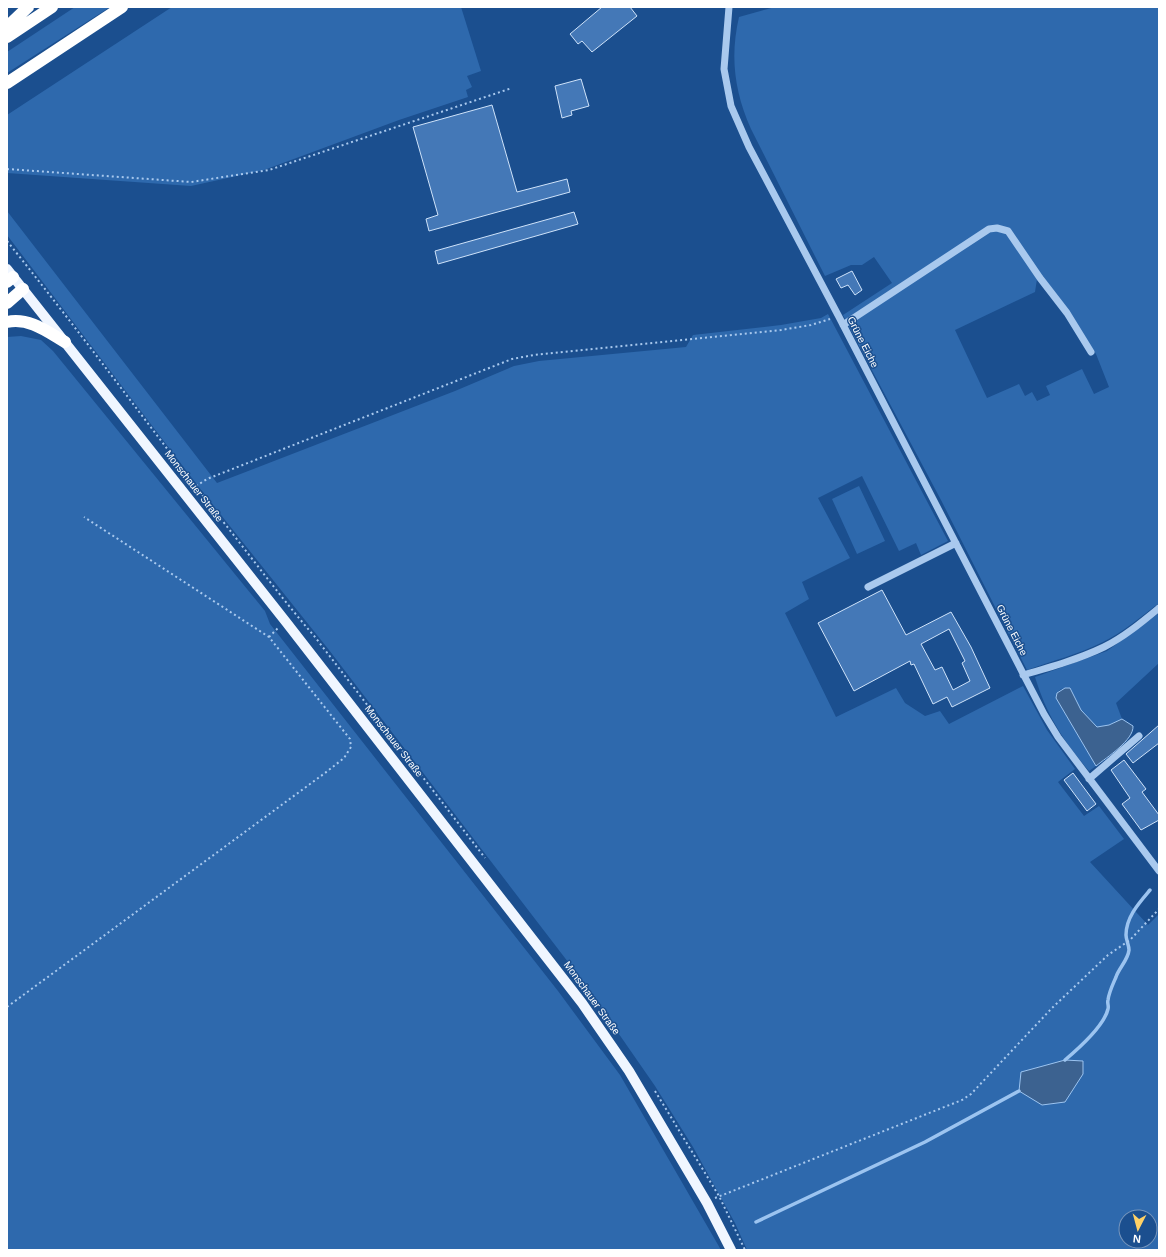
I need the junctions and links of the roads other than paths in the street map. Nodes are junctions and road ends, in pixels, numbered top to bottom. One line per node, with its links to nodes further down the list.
1 (28, 7): 5 (highway)
2 (52, 7): 6 (highway)
3 (122, 7): 7 (highway)
4 (730, 7): 12 (street, Grüne Eiche)
5 (7, 27)
6 (7, 37)
7 (7, 83)
8 (9, 276): 9 (main road, Monschauer Straße)
9 (23, 289): 10 (highway); 13 (main road, Monschauer Straße)
10 (7, 303)
11 (7, 322): 13 (highway)
12 (843, 325): 14 (street); 15 (street, Grüne Eiche)
13 (65, 342): 22 (main road, Monschauer Straße)
14 (1091, 352)
15 (956, 543): 16 (street); 18 (street, Grüne Eiche)
16 (868, 587)
17 (1159, 608): 18 (street)
18 (1024, 675): 20 (street, Grüne Eiche)
19 (1139, 736): 20 (street)
20 (1089, 779): 21 (street, Grüne Eiche)
21 (1159, 871)
22 (731, 1250)

